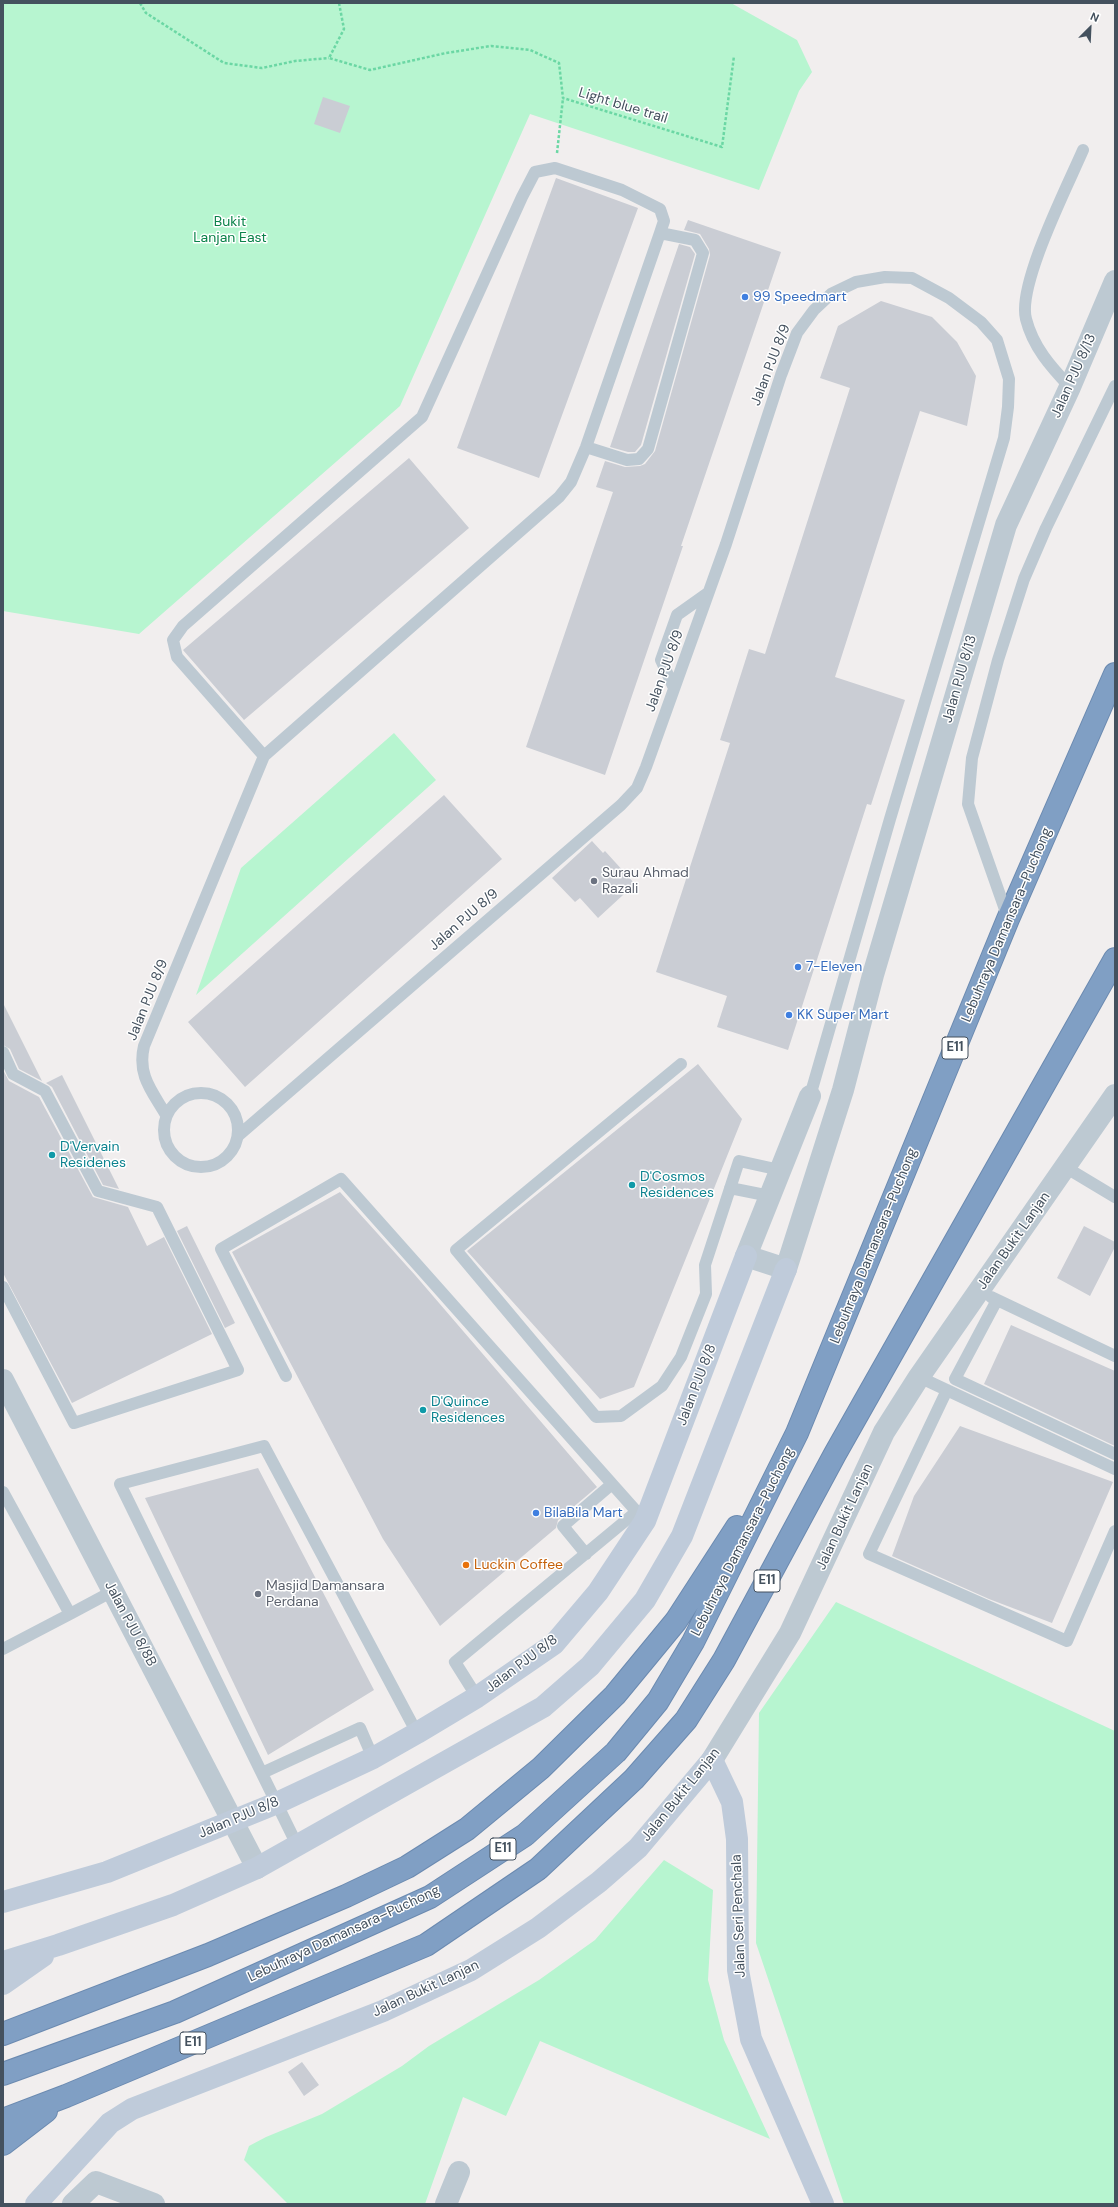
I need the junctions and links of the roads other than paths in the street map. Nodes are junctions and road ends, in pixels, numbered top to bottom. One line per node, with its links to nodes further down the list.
1 (1083, 150): 5 (lane)
2 (660, 233): 6 (lane, Jalan PJU 8/9); 6 (lane); 10 (lane, Jalan PJU 8/9)
3 (1115, 281): 5 (street, Jalan PJU 8/13)
4 (1115, 386): 11 (lane)
5 (1070, 387): 16 (street, Jalan PJU 8/13)
6 (586, 447): 10 (lane, Jalan PJU 8/9)
7 (708, 593): 9 (lane, Jalan PJU 8/9); 9 (lane); 18 (lane, Jalan PJU 8/9)
8 (1115, 674): 11 (highway, Lebuhraya Damansara–Puchong / E11)
9 (674, 688): 21 (lane, Jalan PJU 8/9)
10 (264, 756): 19 (lane, Jalan PJU 8/9)
11 (1008, 919): 38 (highway, Lebuhraya Damansara–Puchong / E11)
12 (1115, 959): 13 (highway, E11)
13 (1108, 983): 64 (highway, E11)
14 (3, 1052): 30 (lane)
15 (681, 1064): 24 (lane)
16 (843, 1090): 20 (street); 27 (street, Jalan PJU 8/13)
17 (1115, 1095): 23 (street, Jalan Bukit Lanjan)
18 (810, 1096): 20 (street); 22 (street, Jalan PJU 8/8)
19 (166, 1116): 21 (lane); 21 (lane, Jalan PJU 8/9)
20 (810, 1127): 22 (street); 27 (street)
21 (239, 1135)
22 (782, 1166): 24 (lane); 25 (street, Jalan PJU 8/8)
23 (1065, 1167): 26 (lane); 31 (street, Jalan Bukit Lanjan)
24 (730, 1188): 25 (lane)
25 (770, 1196): 28 (street, Jalan PJU 8/8)
26 (1115, 1197)
27 (805, 1210): 29 (street)
28 (746, 1256): 29 (street); 43 (street, Jalan PJU 8/8)
29 (786, 1269): 56 (street)
30 (3, 1287)
31 (988, 1296): 32 (lane); 34 (street, Jalan Bukit Lanjan); 39 (lane)
32 (1115, 1356)
33 (286, 1376): 41 (lane)
34 (919, 1377): 36 (lane); 52 (street, Jalan Bukit Lanjan)
35 (3, 1380): 37 (street, Jalan PJU 8/8B)
36 (947, 1390): 40 (lane); 44 (lane)
37 (9, 1406): 46 (street, Jalan PJU 8/8B)
38 (797, 1433): 62 (highway); 63 (highway, Lebuhraya Damansara–Puchong / E11)
39 (1115, 1454)
40 (1115, 1469)
41 (612, 1484): 43 (lane); 45 (lane)
42 (3, 1492): 47 (lane)
43 (641, 1516): 45 (lane); 49 (street, Jalan PJU 8/8)
44 (1115, 1531)
45 (586, 1554): 49 (lane)
46 (113, 1592): 47 (lane); 55 (street, Jalan PJU 8/8B)
47 (70, 1614): 48 (lane)
48 (3, 1649)
49 (477, 1697): 50 (street, Jalan PJU 8/8)
50 (417, 1733): 51 (street, Jalan PJU 8/8); 53 (lane)
51 (373, 1758): 53 (lane); 54 (street, Jalan PJU 8/8)
52 (712, 1760): 69 (street, Jalan Bukit Lanjan); 73 (street, Jalan Seri Penchala)
53 (262, 1773): 54 (lane)
54 (277, 1803): 55 (street, Jalan PJU 8/8); 56 (lane)
55 (233, 1822): 57 (street, Jalan PJU 8/8B); 58 (street, Jalan PJU 8/8)
56 (298, 1847): 57 (street)
57 (258, 1868): 59 (street)
58 (3, 1902)
59 (58, 1945): 60 (street); 61 (street)
60 (3, 1962)
61 (3, 1984)
62 (3, 2034)
63 (3, 2074)
64 (66, 2096): 65 (highway, E11); 66 (lane); 67 (highway)
65 (3, 2120)
66 (3, 2125)
67 (3, 2144)
68 (459, 2172): 72 (street)
69 (36, 2204)
70 (72, 2204): 71 (street)
71 (154, 2204)
72 (446, 2204)
73 (823, 2204)

